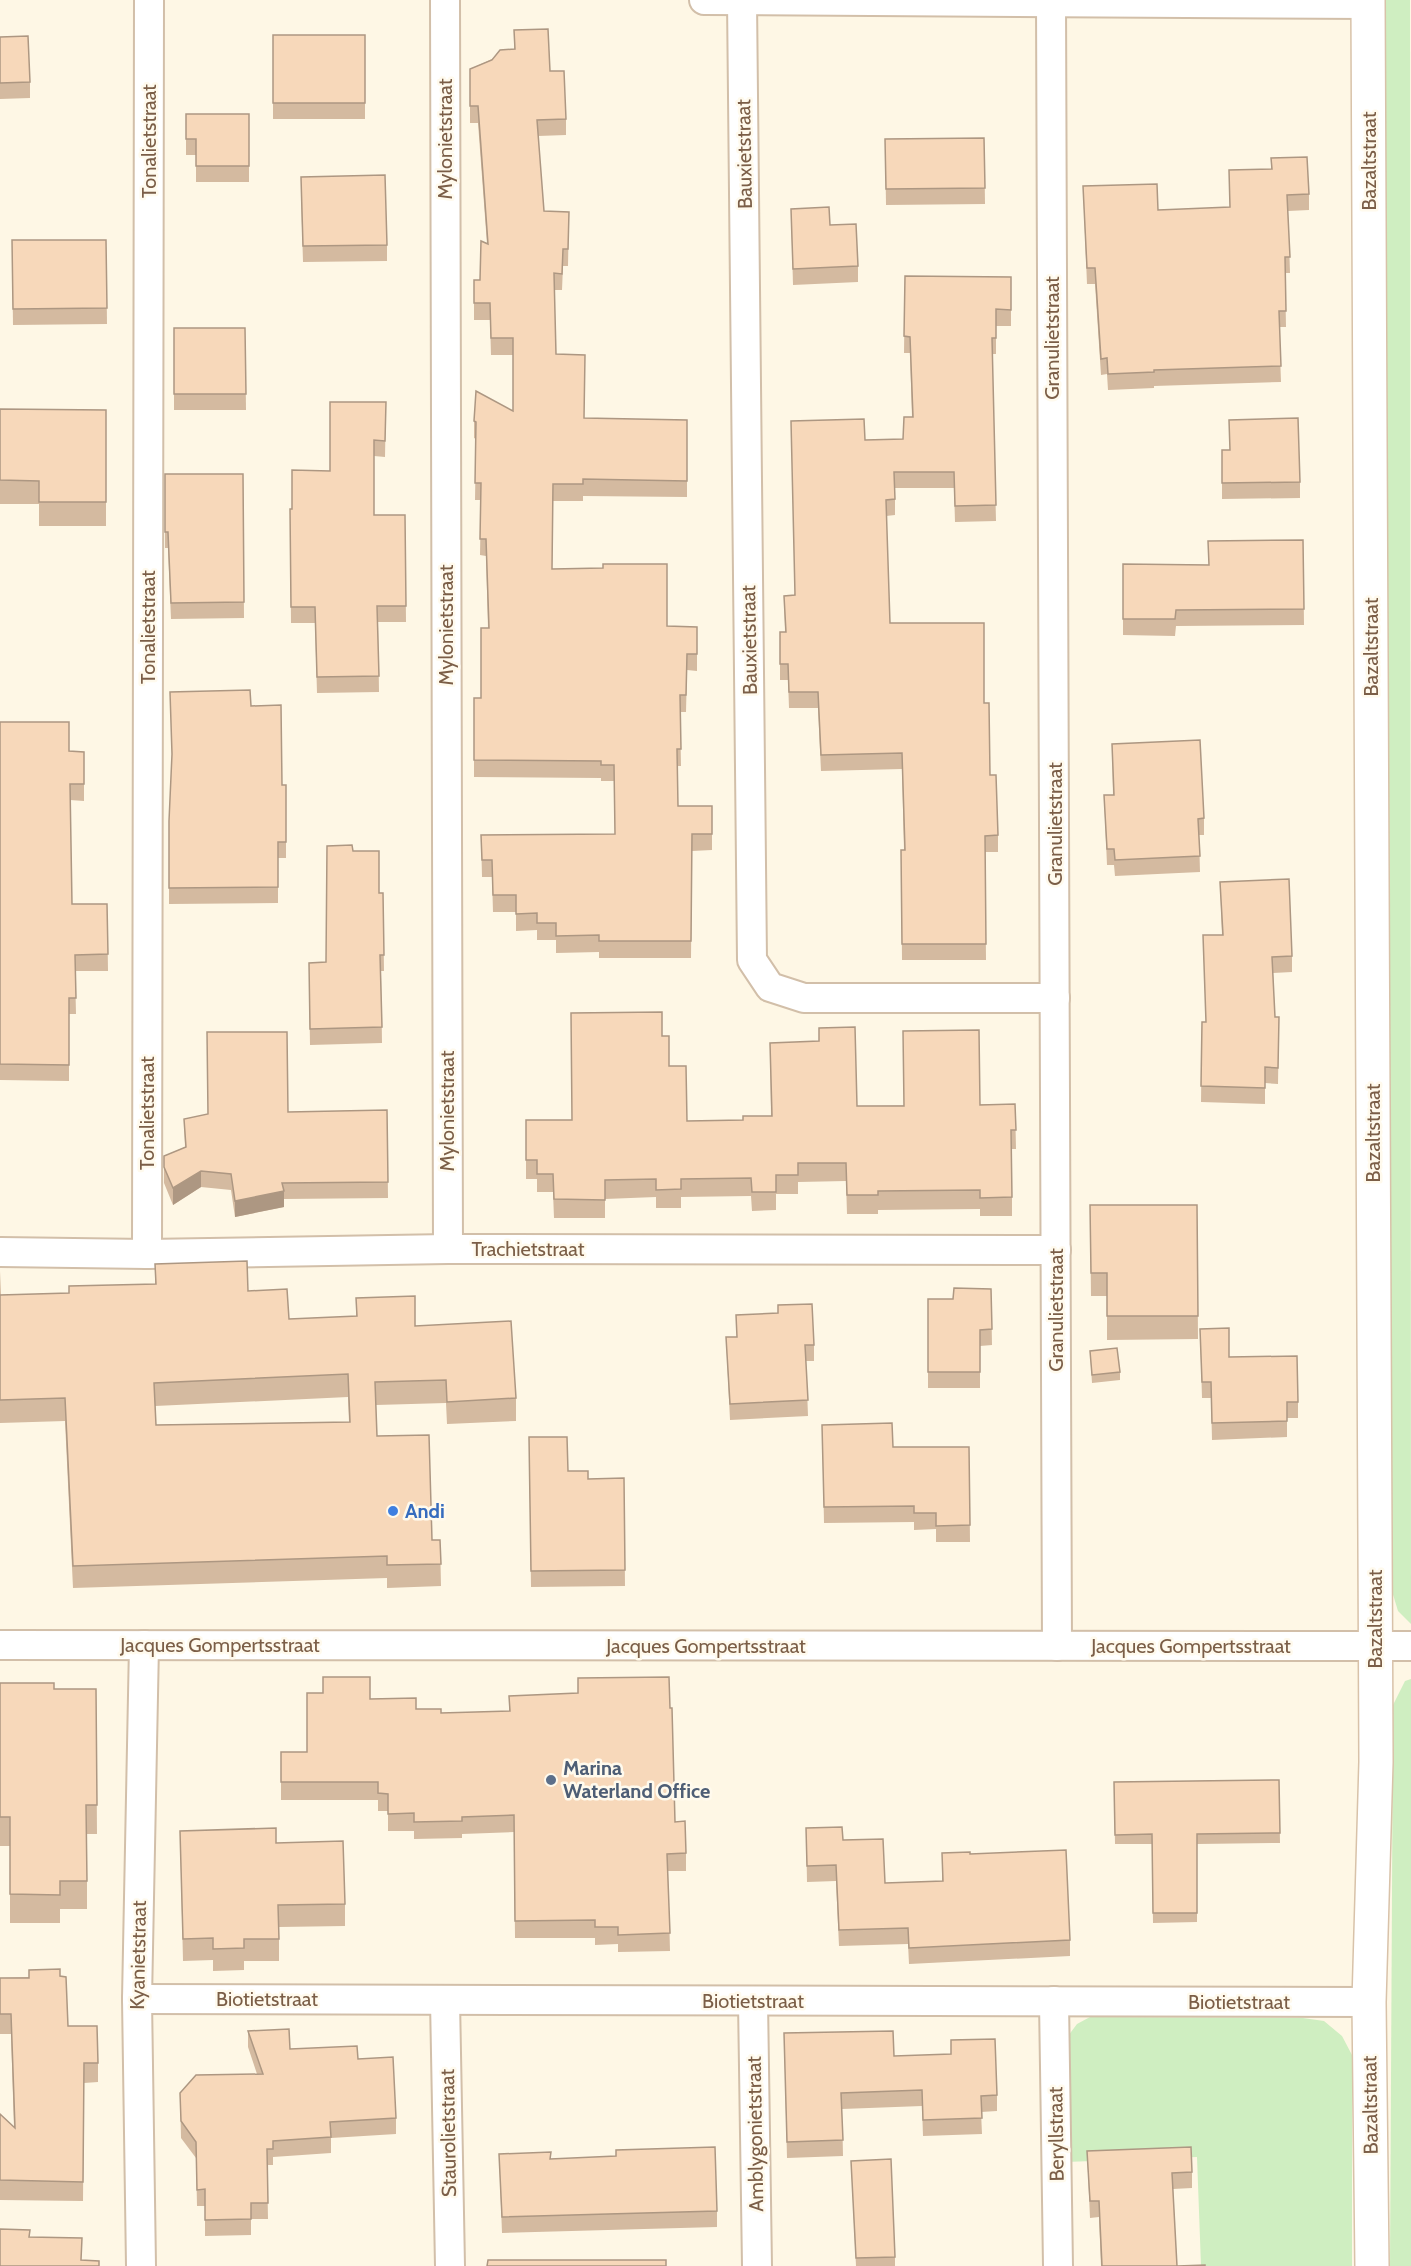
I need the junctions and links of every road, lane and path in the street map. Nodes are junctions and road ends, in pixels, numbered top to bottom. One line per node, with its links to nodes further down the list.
1 (149, 0): 11 (street, Tonalietstraat)
2 (445, 0): 8 (street, Mylonietstraat)
3 (704, 0): 4 (street)
4 (742, 0): 5 (street); 7 (street, Bauxietstraat)
5 (1051, 1): 6 (street); 7 (street, Granulietstraat)
6 (1368, 2): 15 (street, Bazaltstraat)
7 (1055, 998): 9 (street, Granulietstraat)
8 (447, 1249): 9 (street, Trachietstraat); 11 (street, Trachietstraat)
9 (1056, 1250): 14 (street, Granulietstraat)
10 (0, 1252): 11 (street, Trachietstraat)
11 (147, 1254)
12 (0, 1645): 13 (street, Jacques Gompertsstraat)
13 (144, 1645): 14 (street, Jacques Gompertsstraat); 17 (street, Kyanietstraat)
14 (1057, 1646): 15 (street, Jacques Gompertsstraat)
15 (1375, 1647): 16 (street, Jacques Gompertsstraat); 21 (street, Bazaltstraat)
16 (1411, 1647)
17 (137, 1999): 18 (street, Biotietstraat); 22 (street, Kyanietstraat)
18 (445, 2000): 19 (street, Biotietstraat); 23 (street, Staurolietstraat)
19 (753, 2001): 20 (street, Biotietstraat); 24 (street, Amblygonietstraat)
20 (1054, 2001): 21 (street, Biotietstraat); 25 (street, Beryllstraat)
21 (1369, 2002): 26 (street, Bazaltstraat)
22 (141, 2266)
23 (450, 2266)
24 (757, 2266)
25 (1058, 2266)
26 (1372, 2266)

